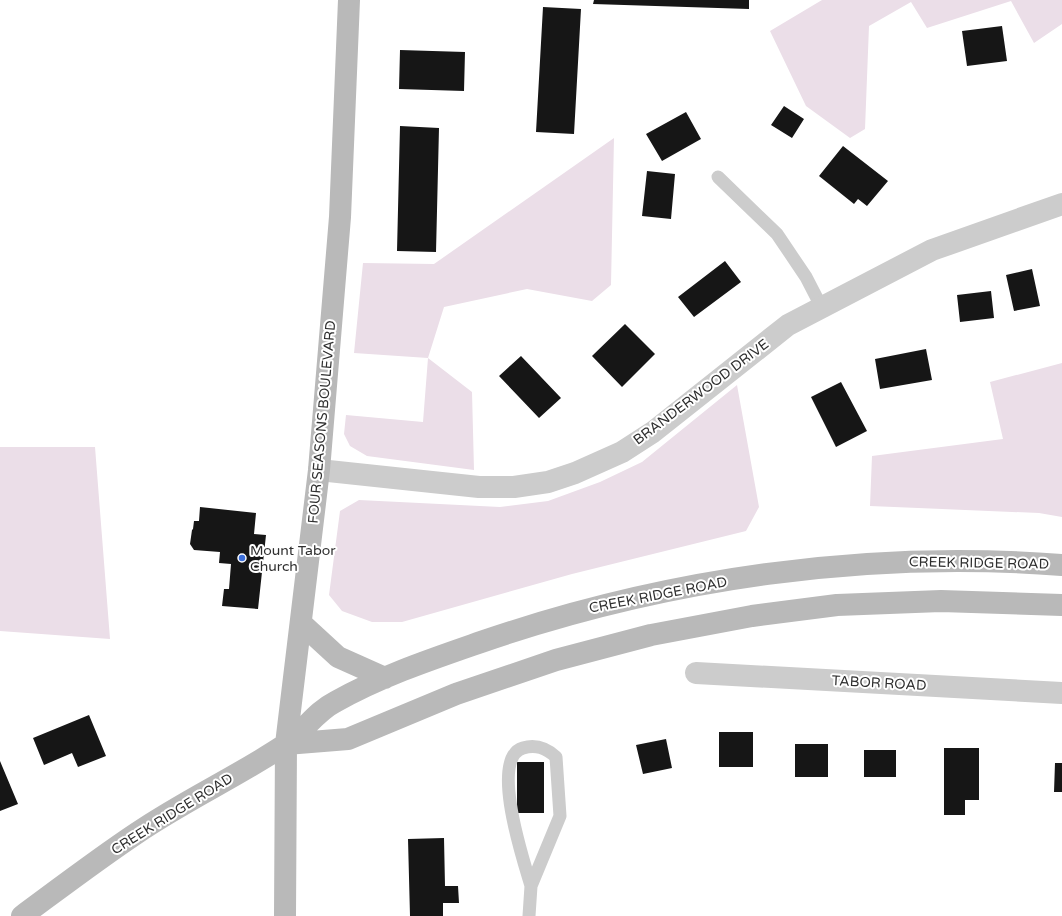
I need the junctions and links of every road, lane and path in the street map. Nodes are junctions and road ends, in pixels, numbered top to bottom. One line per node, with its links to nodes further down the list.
1 (349, 0): 5 (main road, FOUR SEASONS BOULEVARD)
2 (718, 177): 4 (lane)
3 (1062, 204): 4 (street, BRANDERWOOD DRIVE)
4 (822, 308): 5 (street, BRANDERWOOD DRIVE)
5 (318, 470): 8 (main road, FOUR SEASONS BOULEVARD)
6 (1062, 565): 10 (main road, CREEK RIDGE ROAD)
7 (1062, 605): 12 (main road, CREEK RIDGE ROAD)
8 (301, 623): 10 (main road); 12 (main road, FOUR SEASONS BOULEVARD)
9 (696, 672): 11 (street, TABOR ROAD)
10 (385, 678): 12 (main road, CREEK RIDGE ROAD)
11 (1062, 693)
12 (286, 744): 14 (main road, CREEK RIDGE ROAD); 15 (main road, FOUR SEASONS BOULEVARD)
13 (531, 886): 13 (lane); 16 (lane)
14 (22, 916)
15 (285, 916)
16 (529, 916)

